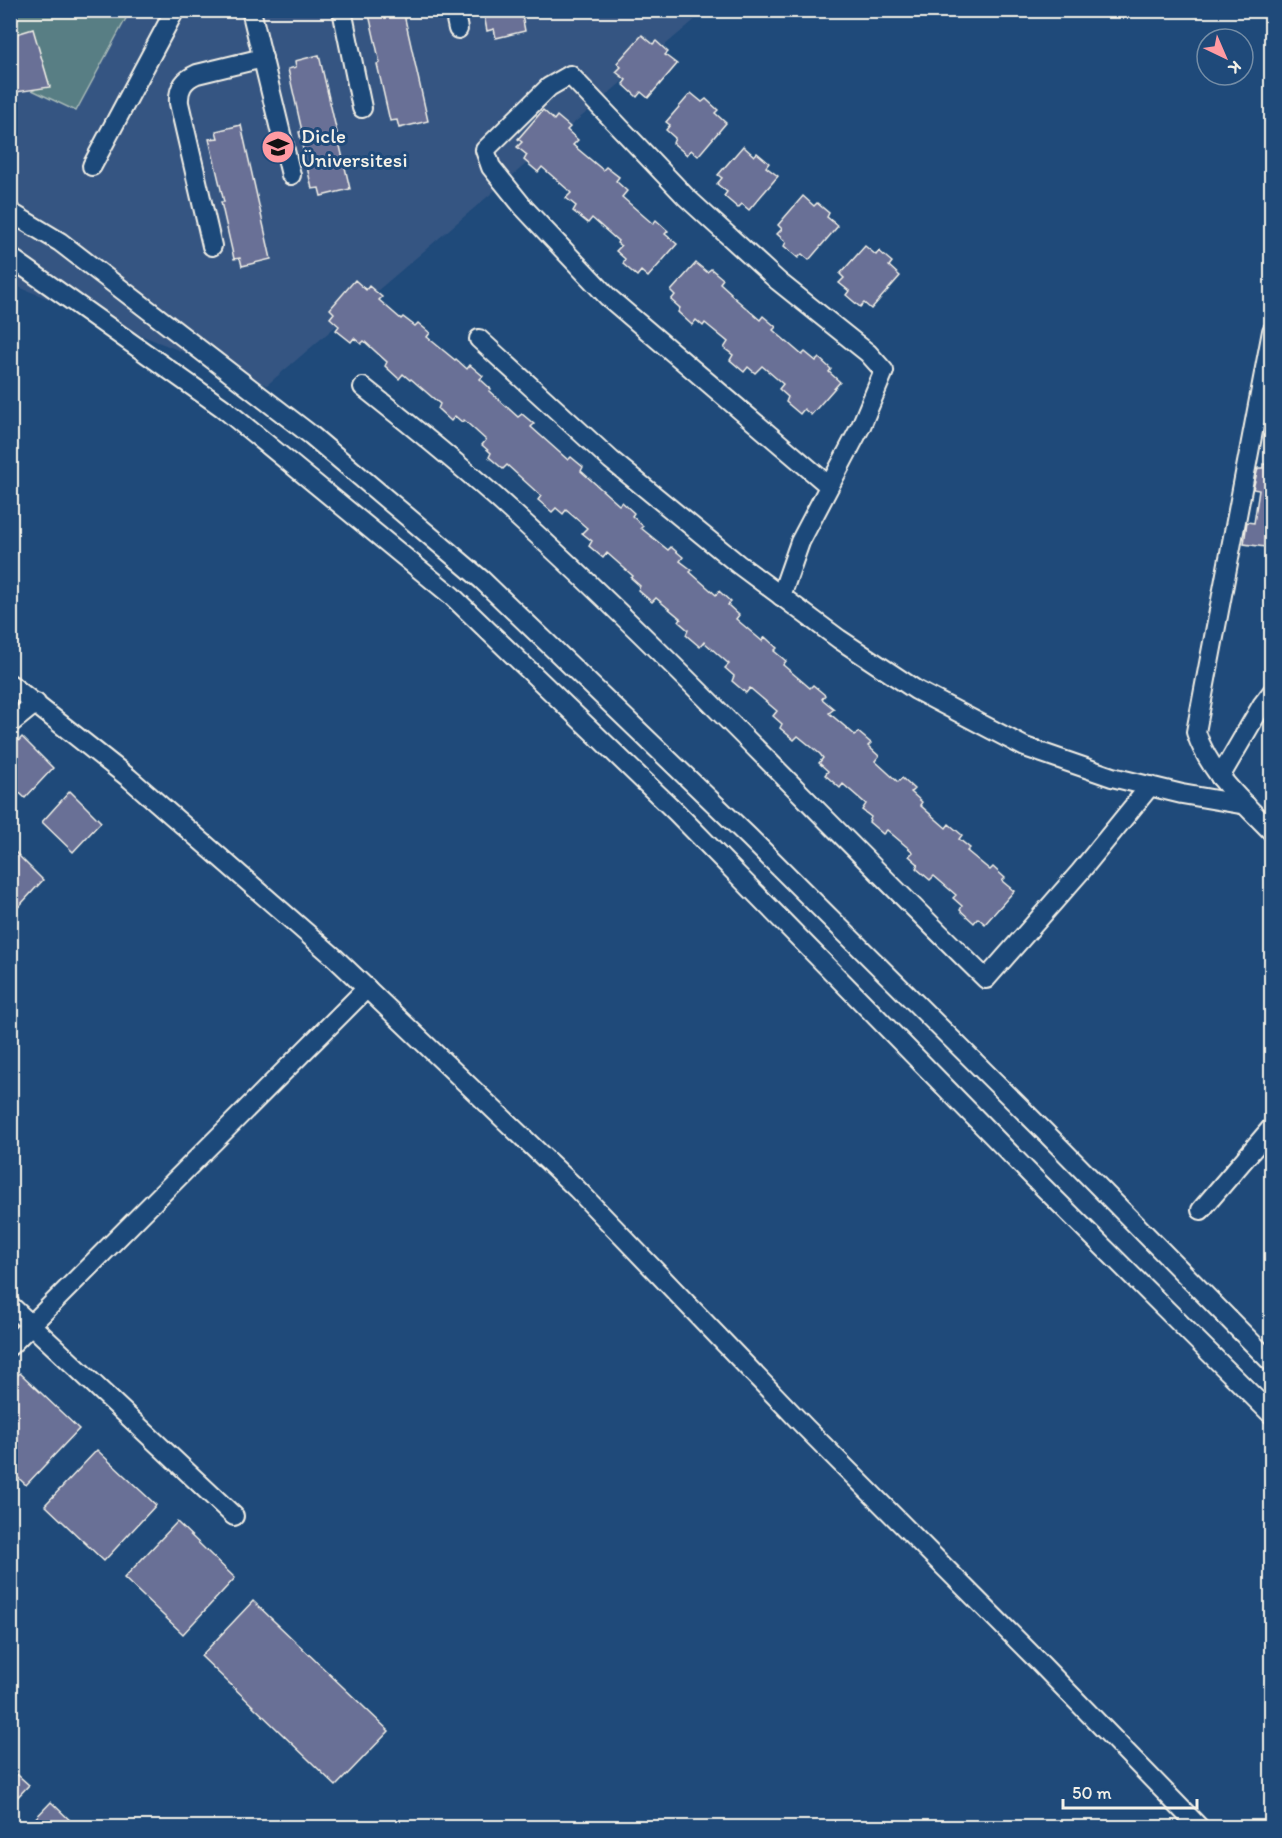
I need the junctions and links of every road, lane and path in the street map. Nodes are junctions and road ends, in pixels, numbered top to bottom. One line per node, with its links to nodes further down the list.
1 (175, 10): 8 (street)
2 (251, 10): 6 (street)
3 (342, 10): 7 (street)
4 (454, 10): 5 (street)
5 (458, 29)
6 (262, 58): 9 (street); 11 (street)
7 (362, 108)
8 (92, 166)
9 (291, 175)
10 (10, 212): 32 (street)
11 (212, 246)
12 (10, 257): 33 (street)
13 (1272, 331): 22 (street)
14 (479, 339): 17 (street)
15 (363, 387): 23 (street)
16 (828, 485): 16 (street); 17 (street)
17 (781, 596): 23 (street)
18 (10, 684): 20 (street)
19 (1272, 692): 22 (street)
20 (36, 703): 21 (street); 26 (street)
21 (10, 724)
22 (1220, 777): 24 (street)
23 (1150, 786): 24 (street)
24 (1246, 805): 25 (street)
25 (1272, 832)
26 (367, 988): 30 (street); 35 (street)
27 (1272, 1127): 28 (street)
28 (1201, 1210)
29 (10, 1305): 30 (street)
30 (31, 1325): 31 (street); 34 (street)
31 (10, 1346)
32 (1272, 1363)
33 (1272, 1416)
34 (234, 1516)
35 (1200, 1827)

